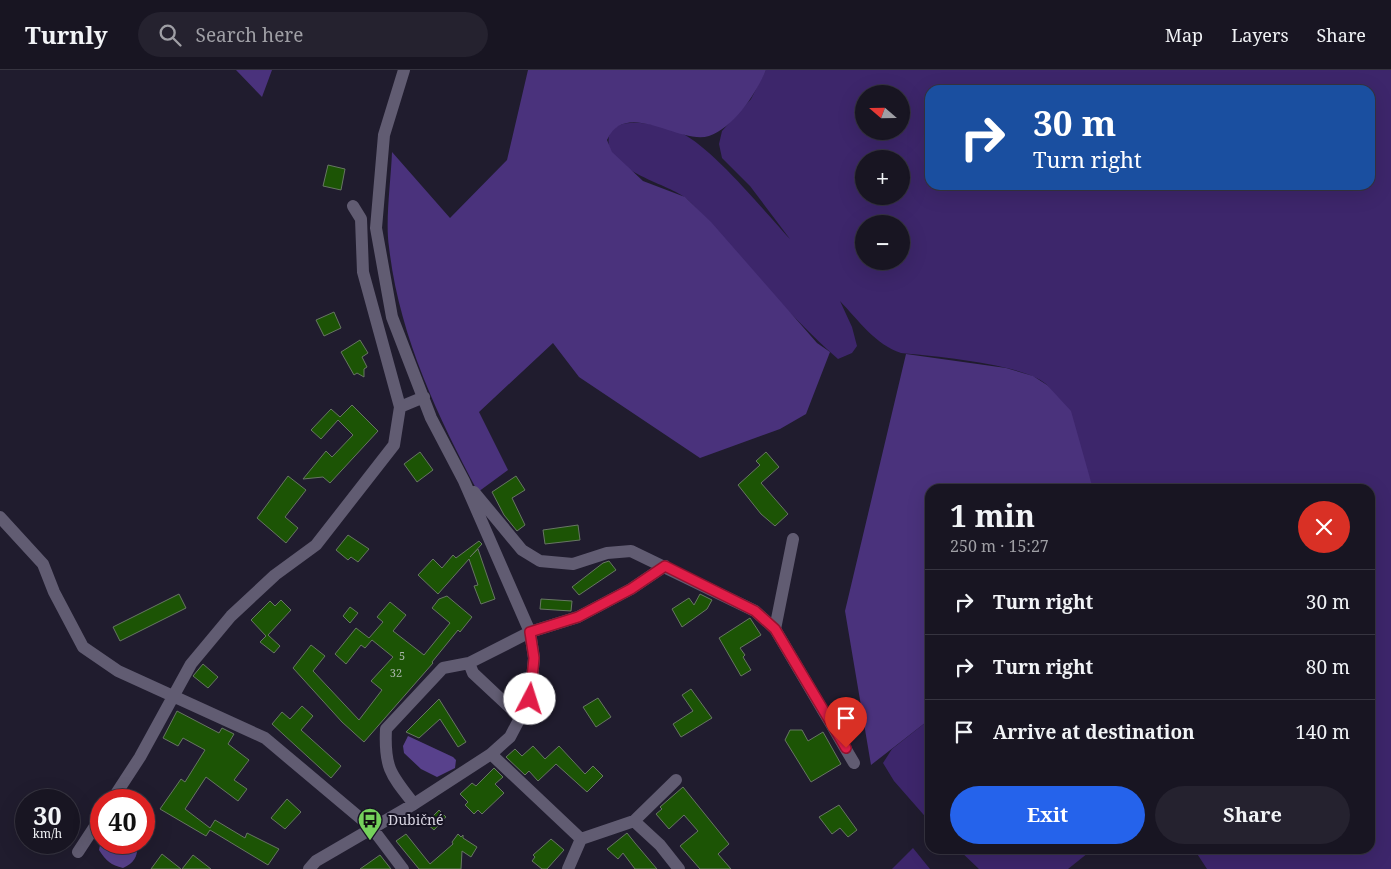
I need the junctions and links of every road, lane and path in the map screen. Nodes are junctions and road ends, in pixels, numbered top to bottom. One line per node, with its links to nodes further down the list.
1 (404, 70): 3 (street)
2 (353, 206): 4 (street)
3 (424, 397): 4 (street); 5 (street)
4 (400, 407): 12 (street)
5 (464, 481): 8 (street); 10 (street)
6 (0, 517): 12 (street)
7 (793, 539): 9 (street)
8 (665, 566): 9 (street); 10 (street)
9 (775, 629): 15 (street)
10 (530, 632): 11 (street); 13 (street)
11 (469, 663): 13 (street); 18 (street)
12 (173, 695): 17 (street); 20 (street)
13 (520, 717): 14 (street)
14 (491, 754): 18 (street); 22 (street)
15 (854, 764)
16 (676, 780): 19 (street)
17 (119, 789)
18 (414, 804): 20 (street)
19 (634, 821): 22 (street); 27 (street)
20 (372, 828): 24 (street); 25 (street)
21 (90, 834): 23 (street)
22 (581, 839): 26 (street)
23 (80, 849)
24 (309, 869)
25 (403, 869)
26 (568, 869)
27 (680, 869)

